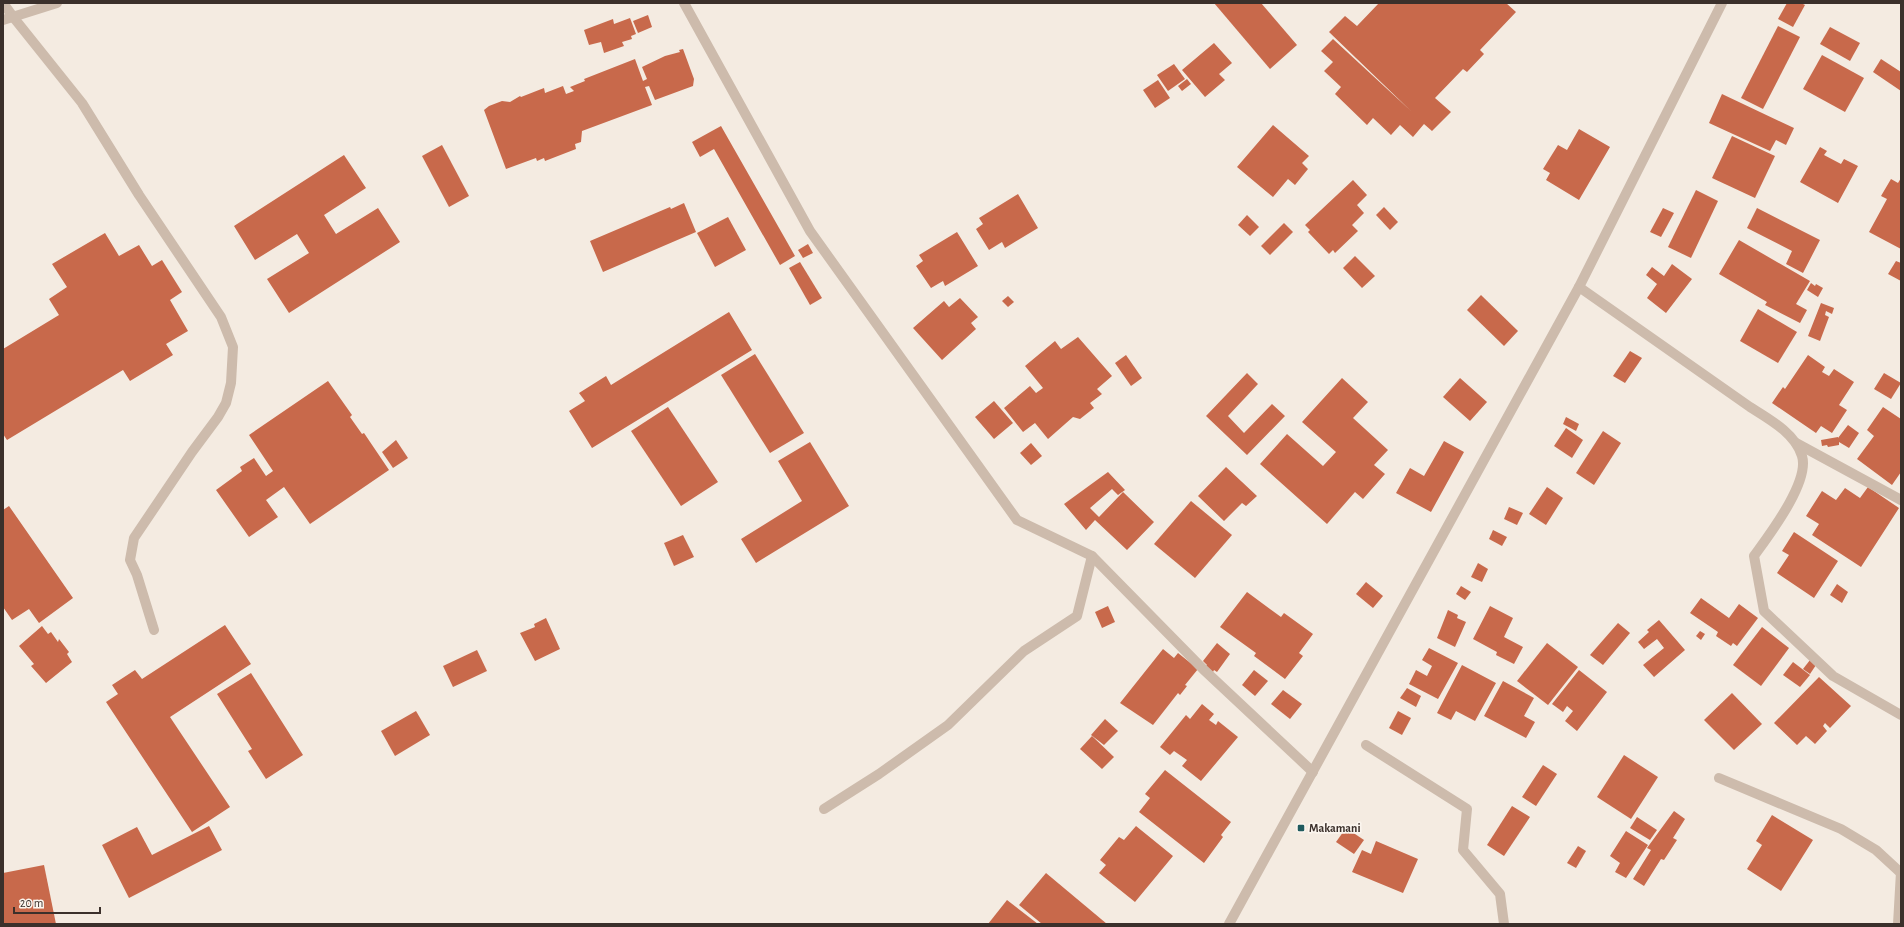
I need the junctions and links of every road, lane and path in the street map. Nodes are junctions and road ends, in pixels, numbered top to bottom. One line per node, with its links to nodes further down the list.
1 (3, 3): 5 (street)
2 (57, 3): 5 (street)
3 (684, 3): 10 (street)
4 (1722, 3): 7 (street)
5 (14, 18): 6 (street); 11 (street)
6 (3, 20)
7 (1579, 287): 8 (street); 14 (street)
8 (1796, 443): 9 (street); 12 (street)
9 (1901, 500)
10 (1092, 556): 14 (street); 16 (street)
11 (154, 630)
12 (1901, 715)
13 (1366, 745): 19 (street)
14 (1313, 772): 18 (street)
15 (1720, 778): 17 (street)
16 (824, 809)
17 (1901, 872): 20 (street)
18 (1229, 924)
19 (1504, 924)
20 (1898, 924)

